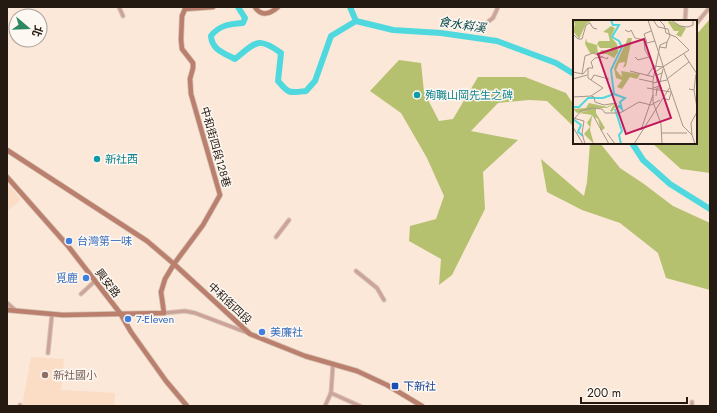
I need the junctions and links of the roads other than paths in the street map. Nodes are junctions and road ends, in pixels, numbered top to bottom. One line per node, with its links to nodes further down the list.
1 (119, 7): 9 (street)
2 (213, 7): 8 (street)
3 (255, 7): 4 (street)
4 (278, 7)
5 (498, 7): 11 (street)
6 (686, 7): 10 (street)
7 (710, 7): 12 (street)
8 (188, 8): 17 (street, 中和街四段128巷)
9 (124, 16)
10 (685, 20)
11 (489, 21)
12 (697, 23)
13 (7, 151): 17 (street, 中和街四段)
14 (7, 177): 19 (street, 興安路)
15 (289, 220): 16 (street)
16 (276, 237)
17 (174, 264): 25 (street, 中和街四段128巷); 28 (street, 中和街四段)
18 (356, 271): 21 (street)
19 (95, 281): 20 (street); 26 (street, 興安路)
20 (81, 294)
21 (384, 300)
22 (7, 303): 24 (street)
23 (7, 310): 24 (street)
24 (15, 310): 27 (street)
25 (164, 312): 26 (street); 28 (street)
26 (120, 313): 27 (street); 32 (street, 興安路)
27 (52, 314): 29 (street)
28 (250, 334): 30 (street, 中和街四段)
29 (48, 353)
30 (333, 364): 31 (street); 35 (street, 中和街四段)
31 (331, 393): 33 (street); 34 (street)
32 (187, 406)
33 (325, 406)
34 (360, 406)
35 (421, 406)

